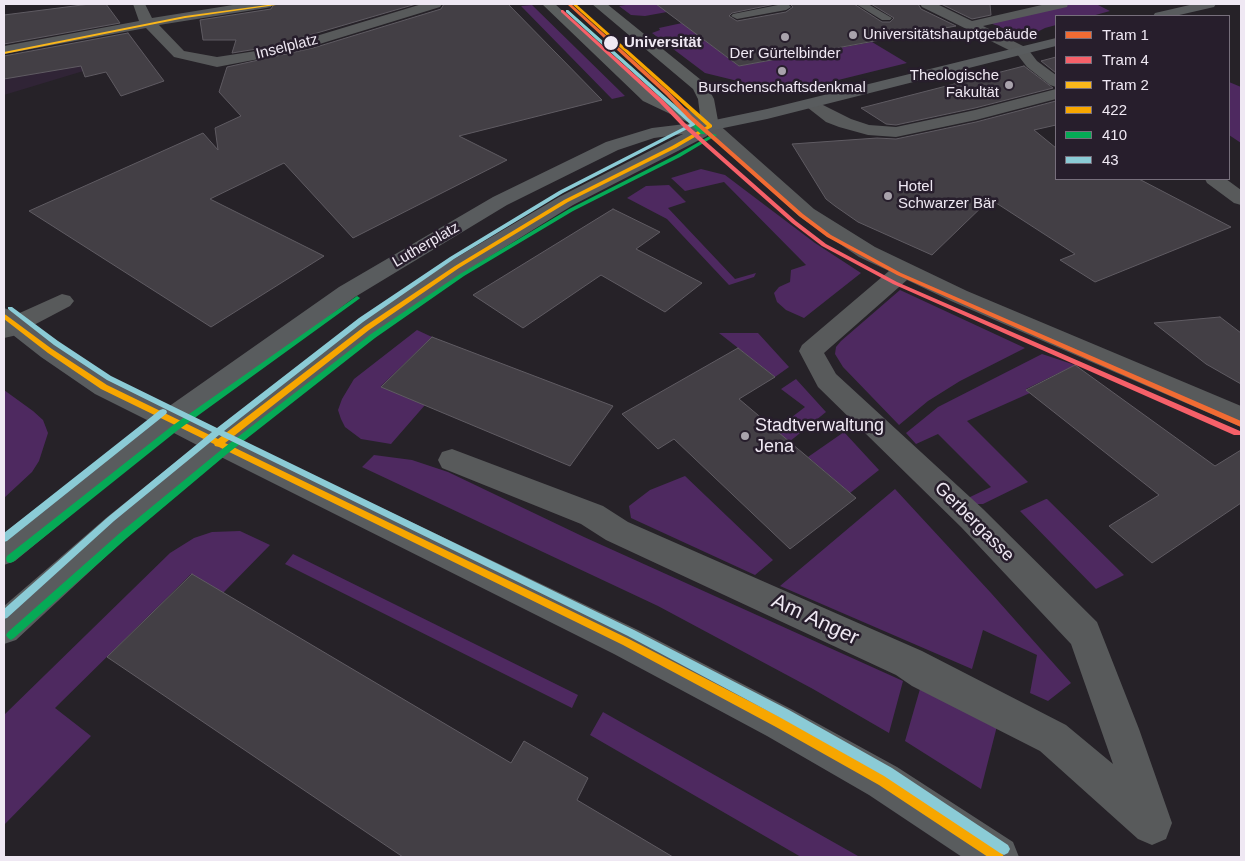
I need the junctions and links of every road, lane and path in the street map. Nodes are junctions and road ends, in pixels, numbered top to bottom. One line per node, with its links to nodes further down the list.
1 (138, 4): 14 (street, Inselplatz)
2 (266, 4): 14 (street)
3 (435, 4): 14 (street, Inselplatz)
4 (548, 4): 22 (main road)
5 (599, 4): 22 (main road)
6 (782, 4): 12 (street)
7 (861, 4): 13 (street)
8 (927, 4): 15 (street)
9 (1062, 4): 15 (street)
10 (1210, 4): 11 (main road)
11 (1164, 15)
12 (737, 16)
13 (886, 18)
14 (148, 23): 17 (street)
15 (971, 25): 18 (street)
16 (1055, 42): 18 (main road, Lutherplatz)
17 (4, 50)
18 (1022, 51): 19 (street); 21 (main road, Lutherplatz)
19 (1055, 81)
20 (1055, 94): 21 (street)
21 (811, 104): 22 (main road, Lutherplatz)
22 (710, 126): 25 (street); 29 (main road, Lutherplatz); 30 (main road, Lutherplatz)
23 (1215, 180): 24 (street)
24 (1241, 199)
25 (904, 271): 28 (street); 34 (street, Gerbergasse)
26 (62, 301): 27 (street)
27 (7, 323): 29 (main road)
28 (1241, 417)
29 (169, 420): 30 (main road); 32 (main road, Lutherplatz)
30 (218, 444): 33 (main road, Lutherplatz); 35 (main road)
31 (452, 460): 34 (street, Am Anger)
32 (4, 551)
33 (4, 628)
34 (1152, 825)
35 (998, 857)

